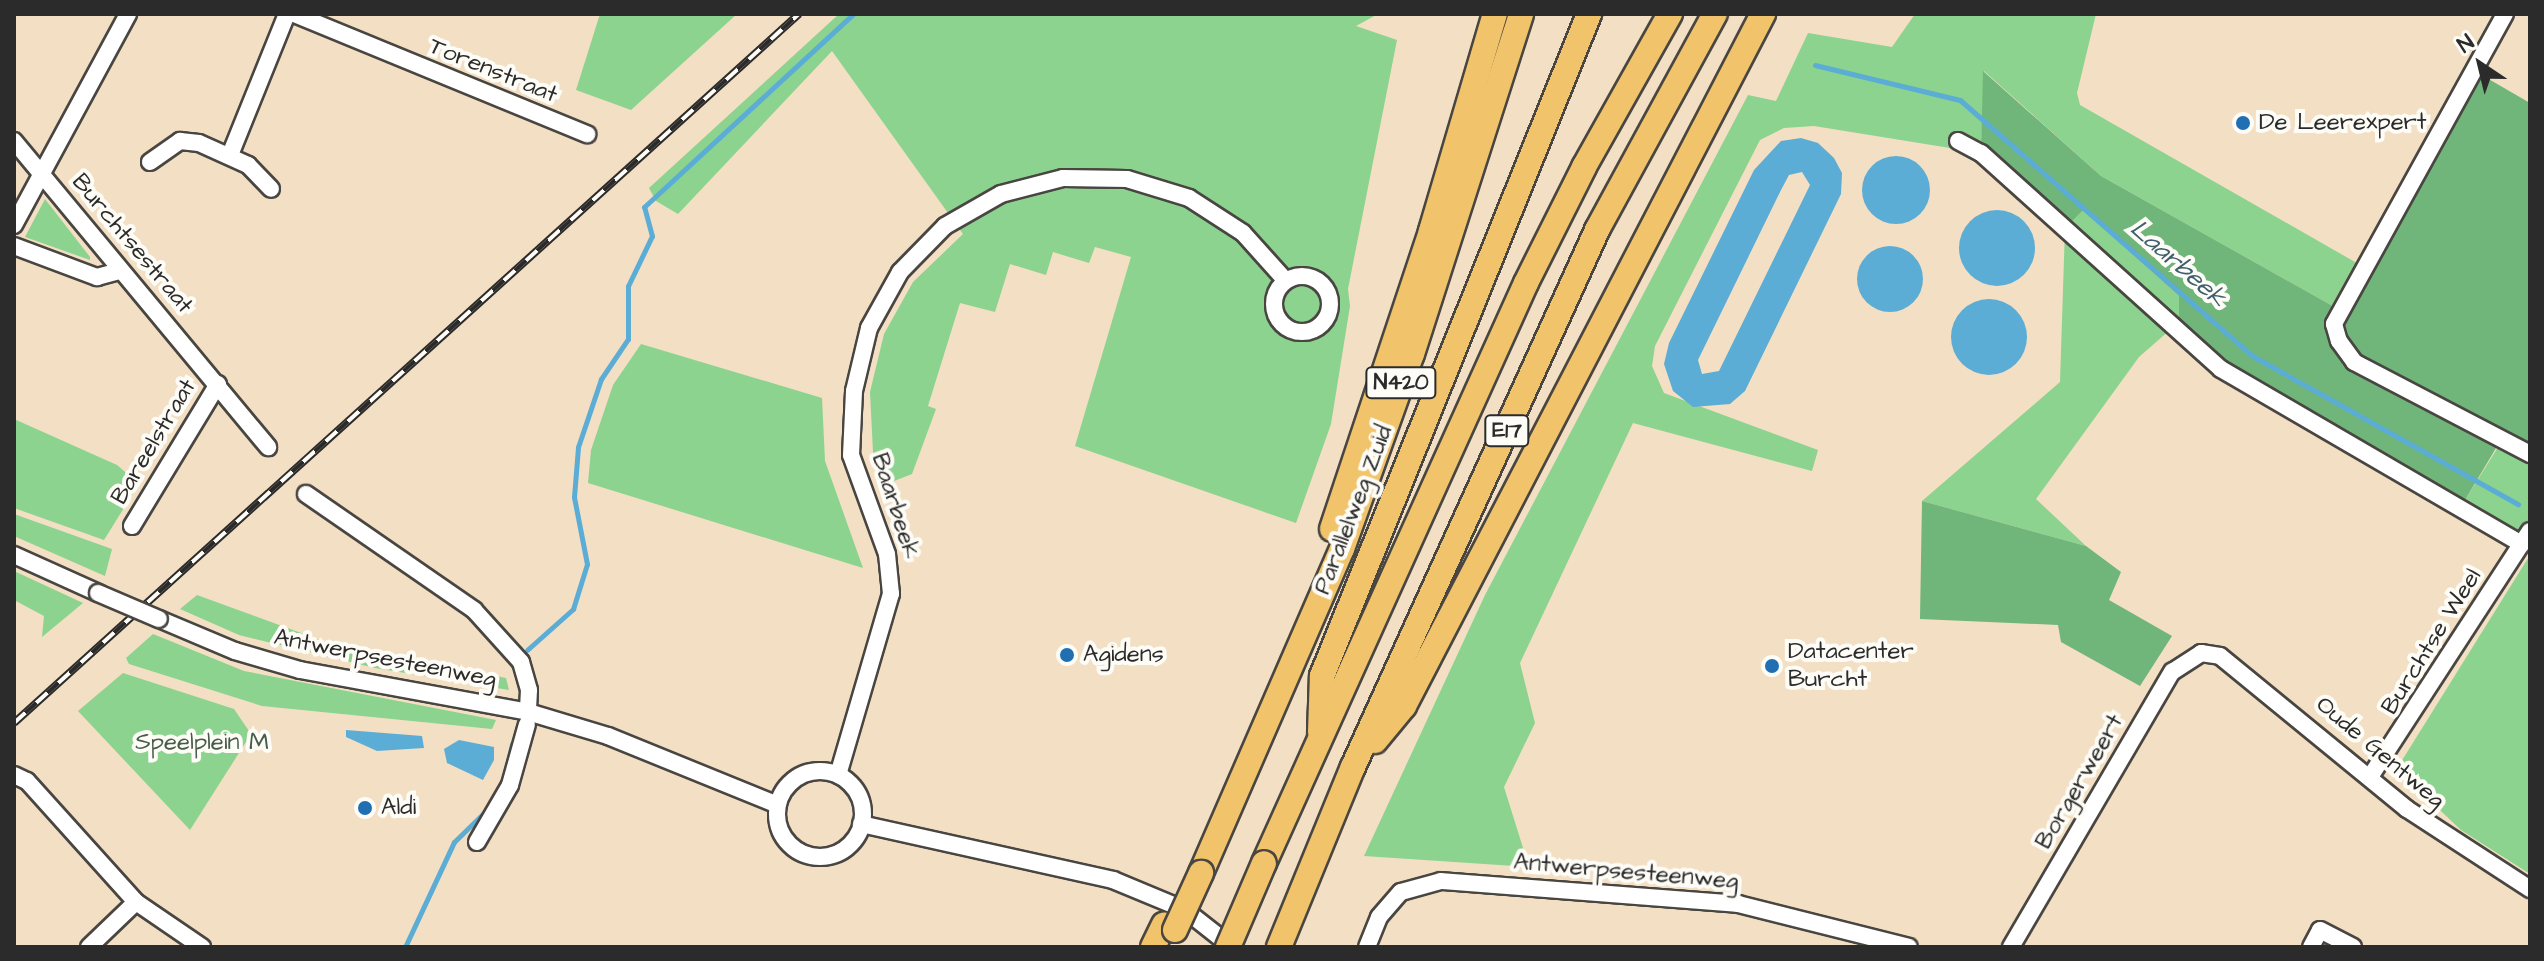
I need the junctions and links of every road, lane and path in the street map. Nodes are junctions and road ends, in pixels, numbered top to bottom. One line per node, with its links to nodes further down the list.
1 (128, 14): 16 (street, Burchtsestraat)
2 (287, 14): 14 (street)
3 (294, 14): 11 (street, Torenstraat)
4 (1495, 14): 39 (highway, Parallelweg Zuid / N420)
5 (1521, 14): 39 (highway, Parallelweg Zuid / N420)
6 (1670, 14): 31 (highway, E17)
7 (1715, 14): 32 (highway, E17)
8 (1763, 14): 32 (highway)
9 (2505, 14): 24 (street)
10 (1587, 18): 31 (highway)
11 (587, 134)
12 (14, 141): 16 (street)
13 (1958, 141): 27 (street)
14 (230, 155): 15 (street); 17 (street)
15 (150, 162)
16 (43, 176): 18 (street); 20 (street, Burchtsestraat)
17 (271, 189)
18 (14, 225)
19 (14, 246): 20 (street)
20 (119, 271): 22 (street, Burchtsestraat)
21 (1286, 281): 34 (street, Baarbeek)
22 (218, 384): 23 (street, Burchtsestraat); 26 (street, Bareelstraat)
23 (268, 447)
24 (2530, 454)
25 (306, 494): 30 (street, Antwerpsesteenweg)
26 (132, 526)
27 (2526, 538): 35 (street, Burchtse Weel)
28 (14, 555): 30 (street, Antwerpsesteenweg, bridge)
29 (2201, 653): 35 (street, Oude Gentweg); 51 (street, Borgerweert)
30 (528, 718): 36 (street, Antwerpsesteenweg); 38 (street)
31 (1319, 747): 47 (highway, E17, bridge)
32 (1353, 767): 48 (highway, E17)
33 (14, 775): 41 (street)
34 (838, 775): 36 (street); 37 (street)
35 (2370, 777): 40 (street, Oude Gentweg)
36 (778, 805): 37 (street)
37 (861, 824): 47 (street)
38 (477, 842)
39 (1195, 872): 42 (highway, Parallelweg Zuid / N420, bridge)
40 (2530, 889)
41 (136, 902): 44 (street); 45 (street)
42 (1169, 933): 46 (highway, Parallelweg Zuid / N420)
43 (1858, 940): 49 (street, Antwerpsesteenweg); 50 (street, Antwerpsesteenweg)
44 (89, 947)
45 (202, 947)
46 (1153, 947)
47 (1230, 947)
48 (1279, 947)
49 (1367, 947)
50 (1909, 947)
51 (2011, 947)
52 (2311, 947): 53 (street)
53 (2353, 947)

